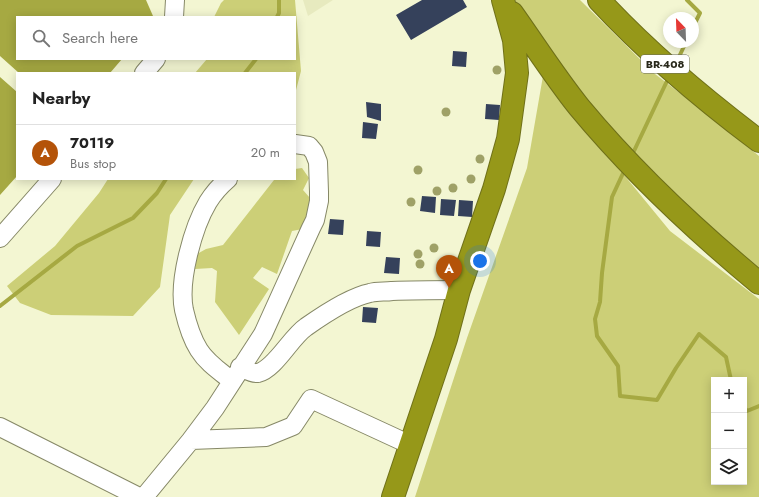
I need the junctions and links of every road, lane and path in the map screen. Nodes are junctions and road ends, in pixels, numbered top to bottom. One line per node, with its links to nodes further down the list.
1 (175, 0): 4 (street)
2 (503, 0): 14 (highway); 15 (highway)
3 (600, 0): 7 (highway, BR-408)
4 (174, 16)
5 (155, 60): 6 (street)
6 (145, 72)
7 (736, 123): 8 (highway); 9 (highway, BR-408)
8 (759, 133)
9 (759, 141)
10 (296, 144): 16 (street)
11 (51, 180): 13 (street)
12 (227, 180): 16 (street)
13 (0, 238)
14 (759, 283)
15 (459, 290): 16 (street); 22 (highway)
16 (236, 374): 18 (street)
17 (0, 427): 20 (street)
18 (191, 440): 19 (street); 21 (street)
19 (402, 441)
20 (139, 497)
21 (144, 497)
22 (393, 497)

